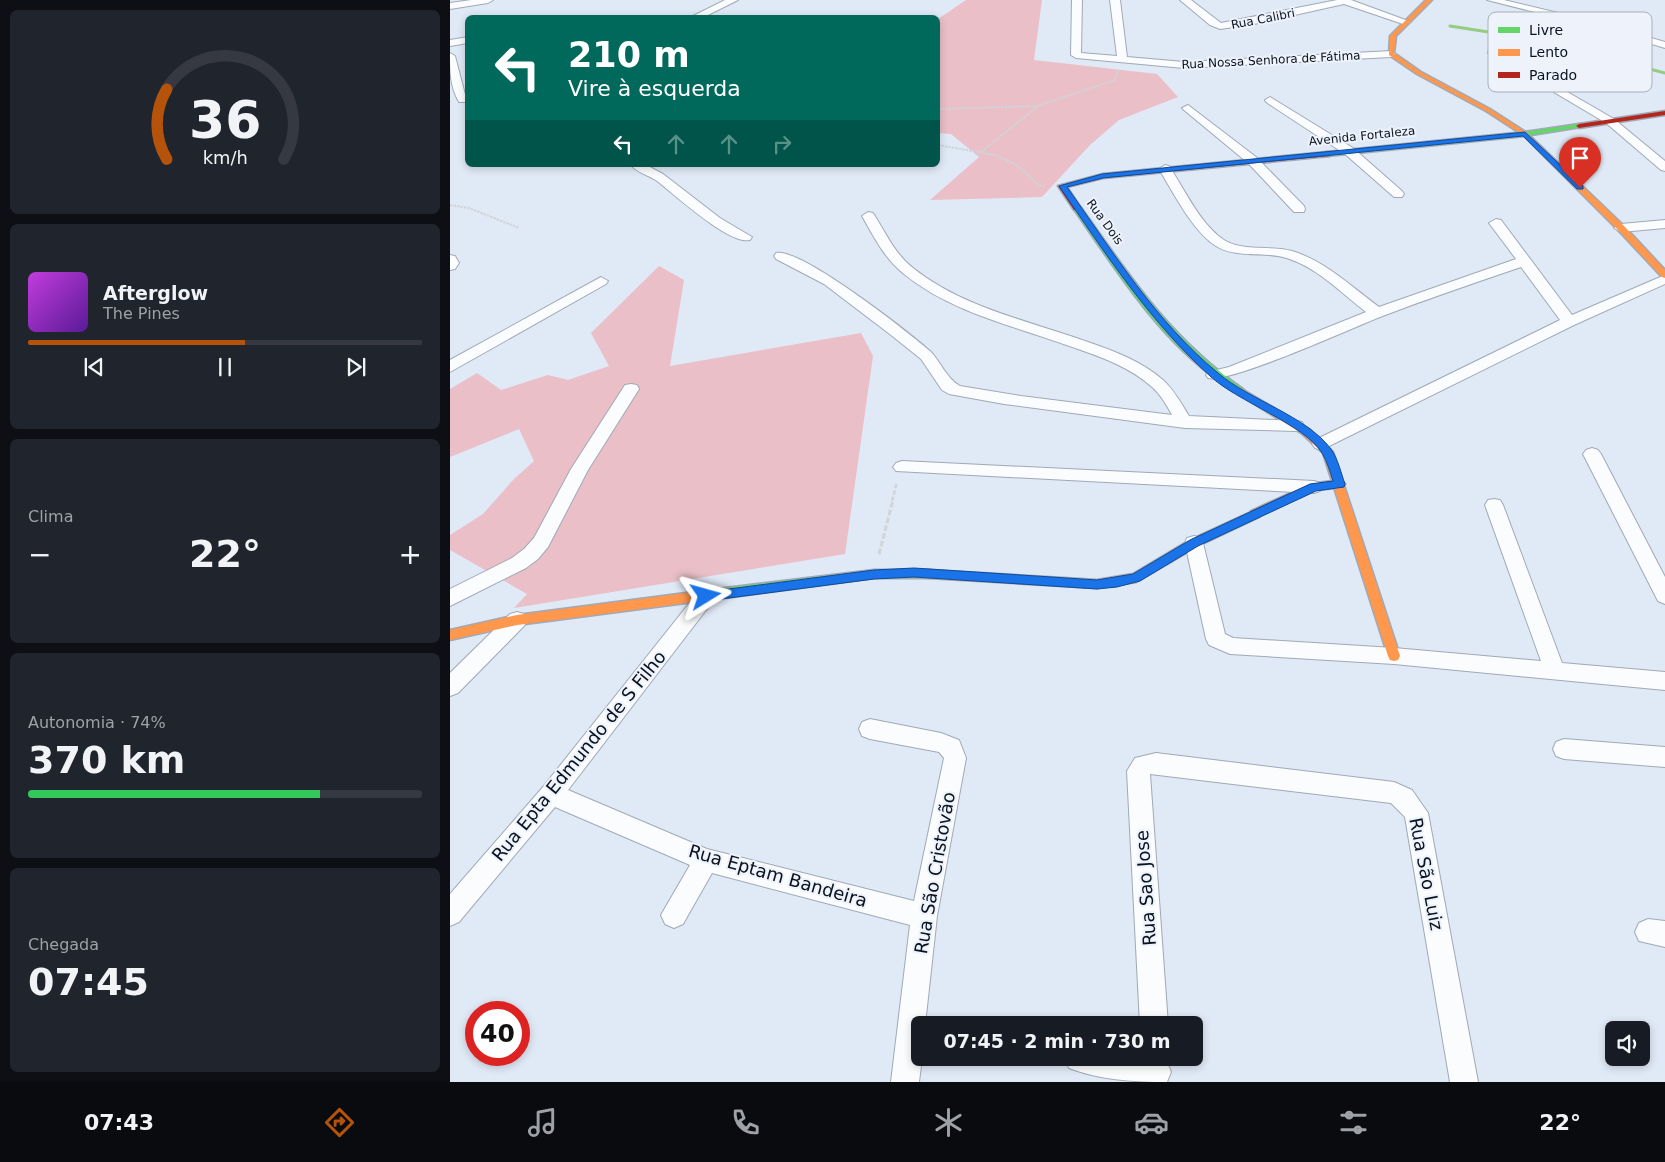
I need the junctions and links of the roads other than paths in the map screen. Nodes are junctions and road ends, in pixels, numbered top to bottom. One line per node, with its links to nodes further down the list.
1 (488, 0): 8 (street)
2 (733, 0): 10 (street)
3 (1077, 0): 18 (street)
4 (1115, 0): 18 (street)
5 (1185, 0): 11 (street, Rua Calibri)
6 (1429, 0): 11 (street)
7 (1492, 0): 9 (street)
8 (450, 6)
9 (1540, 12)
10 (700, 15)
11 (1406, 22): 16 (street)
12 (465, 40): 14 (street)
13 (1652, 42): 15 (street)
14 (450, 43)
15 (1665, 46)
16 (1391, 54): 18 (street, Rua Nossa Senhora de Fátima); 26 (street)
17 (450, 56): 20 (street)
18 (1122, 60)
19 (1559, 92): 25 (street)
20 (465, 99): 22 (street)
21 (1270, 100): 27 (street)
22 (450, 104)
23 (1188, 108): 28 (street)
24 (1665, 113): 25 (street, Avenida Fortaleza)
25 (1610, 121): 26 (street, Avenida Fortaleza); 30 (street)
26 (1525, 134): 27 (street, Avenida Fortaleza); 38 (street)
27 (1349, 151): 28 (street, Avenida Fortaleza); 33 (street)
28 (1252, 160): 31 (street, Avenida Fortaleza); 34 (street)
29 (640, 167): 39 (street)
30 (1665, 167)
31 (1165, 169): 32 (street, Avenida Fortaleza); 46 (street)
32 (1062, 186): 49 (street, Rua Dois)
33 (1398, 194)
34 (1299, 209)
35 (868, 216): 51 (street)
36 (1496, 223): 42 (street)
37 (1665, 224): 38 (street)
38 (1621, 228): 44 (street)
39 (745, 236)
40 (781, 256): 51 (street)
41 (450, 259): 43 (street)
42 (1524, 261): 46 (street); 47 (street)
43 (450, 266)
44 (1665, 277): 47 (street)
45 (600, 281): 48 (street)
46 (1377, 313): 49 (street)
47 (1569, 322): 53 (street)
48 (450, 367)
49 (1214, 375): 52 (street, Rua Dois)
50 (631, 389): 62 (street)
51 (1185, 423): 52 (street)
52 (1296, 426): 53 (street, Rua Dois)
53 (1321, 444): 56 (street)
54 (1592, 454): 61 (street)
55 (902, 467): 57 (street)
56 (1340, 484): 57 (street); 65 (street)
57 (1314, 487): 59 (street)
58 (1494, 504): 66 (street)
59 (1194, 543): 60 (street); 65 (street)
60 (706, 596): 63 (street); 73 (street, Rua Epta Edmundo de S Filho)
61 (1665, 596)
62 (450, 598)
63 (517, 620): 64 (street); 68 (street)
64 (450, 635)
65 (1394, 656): 66 (street)
66 (1555, 671): 67 (street)
67 (1665, 681)
68 (450, 687)
69 (870, 729): 77 (street, Rua São Cristovão)
70 (1564, 749): 71 (street)
71 (1665, 757)
72 (1156, 763): 79 (street, Rua Sao Jose); 84 (street, Rua São Luiz)
73 (551, 794): 74 (street, Rua Eptam Bandeira); 75 (street, Rua Epta Edmundo de S Filho)
74 (706, 860): 76 (street); 77 (street, Rua Eptam Bandeira)
75 (450, 913)
76 (674, 915)
77 (924, 916): 78 (street, Rua São Cristovão)
78 (917, 1016)
79 (1153, 1016)
80 (911, 1052): 83 (street, Rua São Cristovão)
81 (1128, 1066): 82 (street)
82 (1159, 1071)
83 (905, 1082)
84 (1464, 1082)

